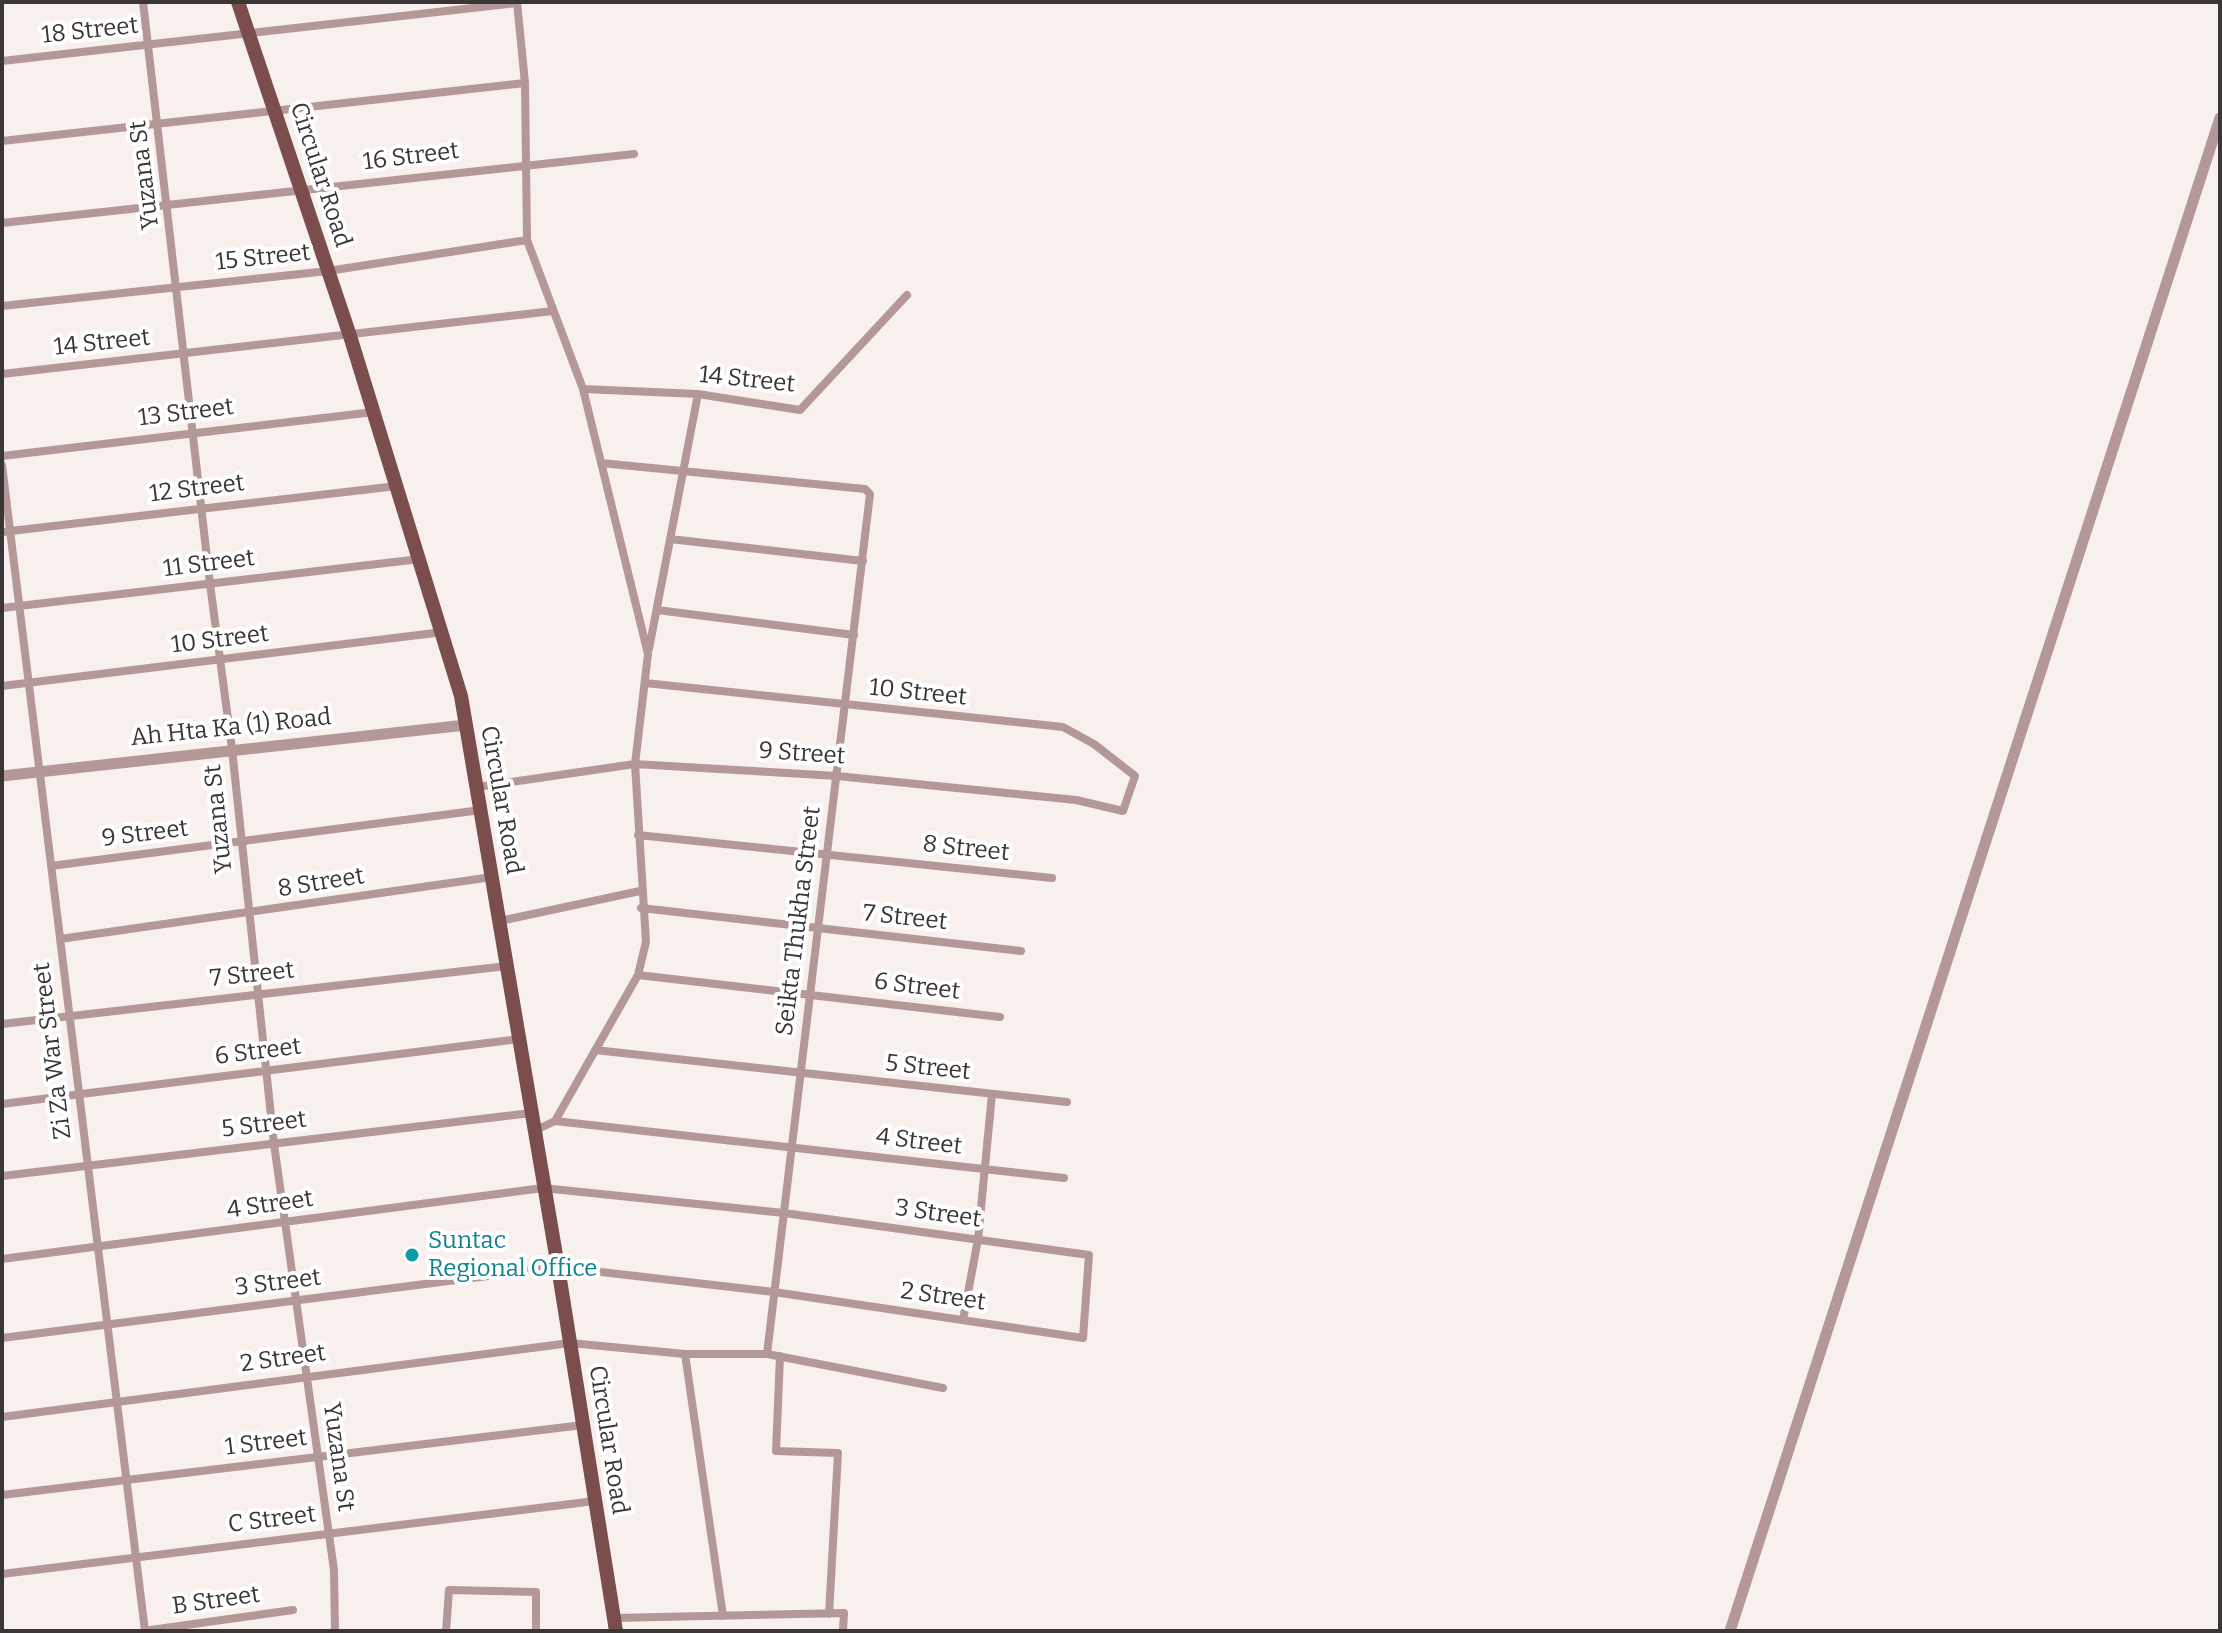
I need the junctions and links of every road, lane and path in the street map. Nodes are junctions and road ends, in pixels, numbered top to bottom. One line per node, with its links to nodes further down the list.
1 (143, 2): 5 (street, Yuzana St)
2 (238, 2): 4 (main road, Circular Road)
3 (517, 2): 4 (street, 18 Street); 7 (street)
4 (250, 33): 5 (street, 18 Street); 8 (main road, Circular Road)
5 (149, 45): 6 (street, 18 Street); 10 (street, Yuzana St)
6 (2, 61)
7 (525, 83): 8 (street); 13 (street)
8 (276, 110): 10 (street); 14 (main road, Circular Road)
9 (2220, 118): 136 (street)
10 (159, 124): 11 (street); 15 (street, Yuzana St)
11 (2, 141)
12 (634, 154): 13 (street, 16 Street)
13 (526, 163): 14 (street, 16 Street); 17 (street)
14 (302, 190): 15 (street, 16 Street); 18 (main road, Circular Road)
15 (168, 205): 16 (street, 16 Street); 19 (street, Yuzana St)
16 (2, 223)
17 (527, 240): 18 (street, 15 Street); 22 (street)
18 (328, 271): 19 (street, 15 Street); 23 (main road, Circular Road)
19 (178, 287): 21 (street, 15 Street); 24 (street, Yuzana St)
20 (907, 295): 27 (street, 14 Street)
21 (2, 306)
22 (553, 311): 23 (street, 14 Street); 26 (street)
23 (350, 336): 24 (street, 14 Street); 28 (main road, Circular Road)
24 (186, 354): 25 (street, 14 Street); 29 (street, Yuzana St)
25 (2, 374)
26 (583, 389): 27 (street, 14 Street); 31 (street)
27 (698, 394): 33 (street)
28 (374, 412): 29 (street, 13 Street); 34 (main road, Circular Road)
29 (194, 432): 30 (street, 13 Street); 35 (street, Yuzana St)
30 (2, 456)
31 (601, 463): 33 (street); 46 (street)
32 (2, 465): 36 (street, Zi Za War Street)
33 (684, 470): 37 (street); 39 (street, Seikta Thukha Street)
34 (397, 486): 35 (street, 12 Street); 38 (main road, Circular Road)
35 (202, 508): 36 (street, 12 Street); 40 (street, Yuzana St)
36 (6, 532): 41 (street, Zi Za War Street)
37 (670, 539): 39 (street); 43 (street)
38 (420, 559): 40 (street, 11 Street); 44 (main road, Circular Road)
39 (863, 561): 45 (street, Seikta Thukha Street)
40 (210, 584): 41 (street, 11 Street); 47 (street, Yuzana St)
41 (19, 606): 42 (street, 11 Street); 48 (street, Zi Za War Street)
42 (2, 608)
43 (657, 610): 45 (street); 46 (street)
44 (444, 632): 47 (street, 10 Street); 52 (main road, Circular Road)
45 (854, 635): 51 (street, Seikta Thukha Street)
46 (648, 654): 49 (street)
47 (220, 660): 48 (street, 10 Street); 53 (street, Yuzana St)
48 (29, 683): 50 (street, 10 Street); 55 (street, Zi Za War Street)
49 (645, 683): 51 (street, 10 Street); 54 (street)
50 (2, 686)
51 (846, 706): 57 (street, Seikta Thukha Street); 60 (street, 10 Street)
52 (466, 725): 53 (street, Ah Hta Ka (1) Road); 58 (main road, Circular Road)
53 (232, 749): 55 (street, Ah Hta Ka (1) Road); 62 (street, Yuzana St)
54 (635, 764): 57 (street, 9 Street); 58 (street, 9 Street); 61 (street)
55 (40, 772): 56 (street, Ah Hta Ka (1) Road); 64 (street, Zi Za War Street)
56 (2, 776)
57 (837, 776): 60 (street, 9 Street); 63 (street, Seikta Thukha Street)
58 (477, 787): 59 (main road, Circular Road)
59 (481, 810): 62 (street, 9 Street); 65 (main road, Circular Road)
60 (1123, 811)
61 (638, 835): 63 (street, 8 Street); 67 (street)
62 (242, 842): 64 (street, 9 Street); 69 (street, Yuzana St)
63 (828, 854): 66 (street, 8 Street); 71 (street, Seikta Thukha Street)
64 (51, 866): 72 (street, Zi Za War Street)
65 (492, 877): 69 (street, 8 Street); 70 (main road, Circular Road)
66 (1052, 878)
67 (640, 891): 68 (street); 70 (street)
68 (641, 908): 71 (street, 7 Street); 75 (street)
69 (250, 914): 72 (street, 8 Street); 76 (street, Yuzana St)
70 (500, 921): 74 (main road, Circular Road)
71 (818, 929): 73 (street, 7 Street); 77 (street, Seikta Thukha Street)
72 (60, 939): 78 (street, Zi Za War Street)
73 (1021, 951)
74 (507, 966): 76 (street, 7 Street); 81 (main road, Circular Road)
75 (638, 975): 77 (street, 6 Street); 82 (street)
76 (259, 994): 78 (street, 7 Street); 83 (street, Yuzana St)
77 (810, 995): 79 (street, 6 Street); 84 (street, Seikta Thukha Street)
78 (70, 1016): 80 (street, 7 Street); 85 (street, Zi Za War Street)
79 (1000, 1017)
80 (2, 1024)
81 (519, 1039): 83 (street, 6 Street); 89 (main road, Circular Road)
82 (595, 1050): 84 (street, 5 Street); 90 (street)
83 (266, 1071): 85 (street, 6 Street); 92 (street, Yuzana St)
84 (801, 1075): 86 (street, 5 Street); 93 (street, Seikta Thukha Street)
85 (79, 1094): 88 (street, 6 Street); 94 (street, Zi Za War Street)
86 (992, 1094): 87 (street, 5 Street); 95 (street)
87 (1067, 1102)
88 (2, 1104)
89 (531, 1113): 91 (main road, Circular Road); 92 (street, 5 Street)
90 (555, 1121): 91 (street); 93 (street, 4 Street)
91 (533, 1131): 98 (main road, Circular Road)
92 (274, 1144): 94 (street, 5 Street); 100 (street, Yuzana St)
93 (792, 1147): 95 (street, 4 Street); 99 (street, Seikta Thukha Street)
94 (87, 1166): 96 (street, 5 Street); 102 (street, Zi Za War Street)
95 (987, 1170): 97 (street, 4 Street); 101 (street)
96 (2, 1176)
97 (1064, 1178)
98 (543, 1188): 99 (street, 3 Street); 100 (street, 4 Street); 104 (main road, Circular Road)
99 (784, 1213): 101 (street, 3 Street); 105 (street, Seikta Thukha Street)
100 (285, 1223): 102 (street, 4 Street); 106 (street, Yuzana St)
101 (978, 1239): 107 (street); 110 (street, 3 Street)
102 (98, 1248): 103 (street, 4 Street); 108 (street, Zi Za War Street)
103 (2, 1259)
104 (558, 1267): 105 (street, 2 Street); 106 (street, 3 Street); 111 (main road, Circular Road)
105 (774, 1292): 107 (street, 2 Street); 113 (street, Seikta Thukha Street)
106 (296, 1300): 108 (street, 3 Street); 115 (street, Yuzana St)
107 (963, 1320): 110 (street, 2 Street)
108 (108, 1325): 109 (street, 3 Street); 117 (street, Zi Za War Street)
109 (2, 1338)
110 (1083, 1338)
111 (570, 1343): 112 (street); 115 (street, 2 Street); 119 (main road, Circular Road)
112 (685, 1354): 113 (street); 129 (street)
113 (767, 1354): 114 (street)
114 (780, 1356): 116 (street); 128 (street)
115 (307, 1376): 117 (street, 2 Street); 120 (street, Yuzana St)
116 (943, 1388)
117 (117, 1402): 118 (street, 2 Street); 121 (street, Zi Za War Street)
118 (2, 1417)
119 (583, 1425): 120 (street, 1 Street); 123 (main road, Circular Road)
120 (318, 1457): 121 (street, 1 Street); 124 (street, Yuzana St)
121 (127, 1480): 122 (street, 1 Street); 125 (street, Zi Za War Street)
122 (2, 1495)
123 (595, 1501): 124 (street, C Street); 130 (main road, Circular Road)
124 (328, 1533): 125 (street, C Street); 132 (street, Yuzana St)
125 (136, 1558): 126 (street, C Street); 131 (street, Zi Za War Street)
126 (2, 1574)
127 (293, 1610): 131 (street, B Street)
128 (829, 1614): 129 (street); 135 (street)
129 (723, 1616): 130 (street)
130 (614, 1624)
131 (145, 1631)
132 (335, 1631)
133 (446, 1631): 134 (street)
134 (536, 1631)
135 (843, 1631)
136 (1730, 1631)

